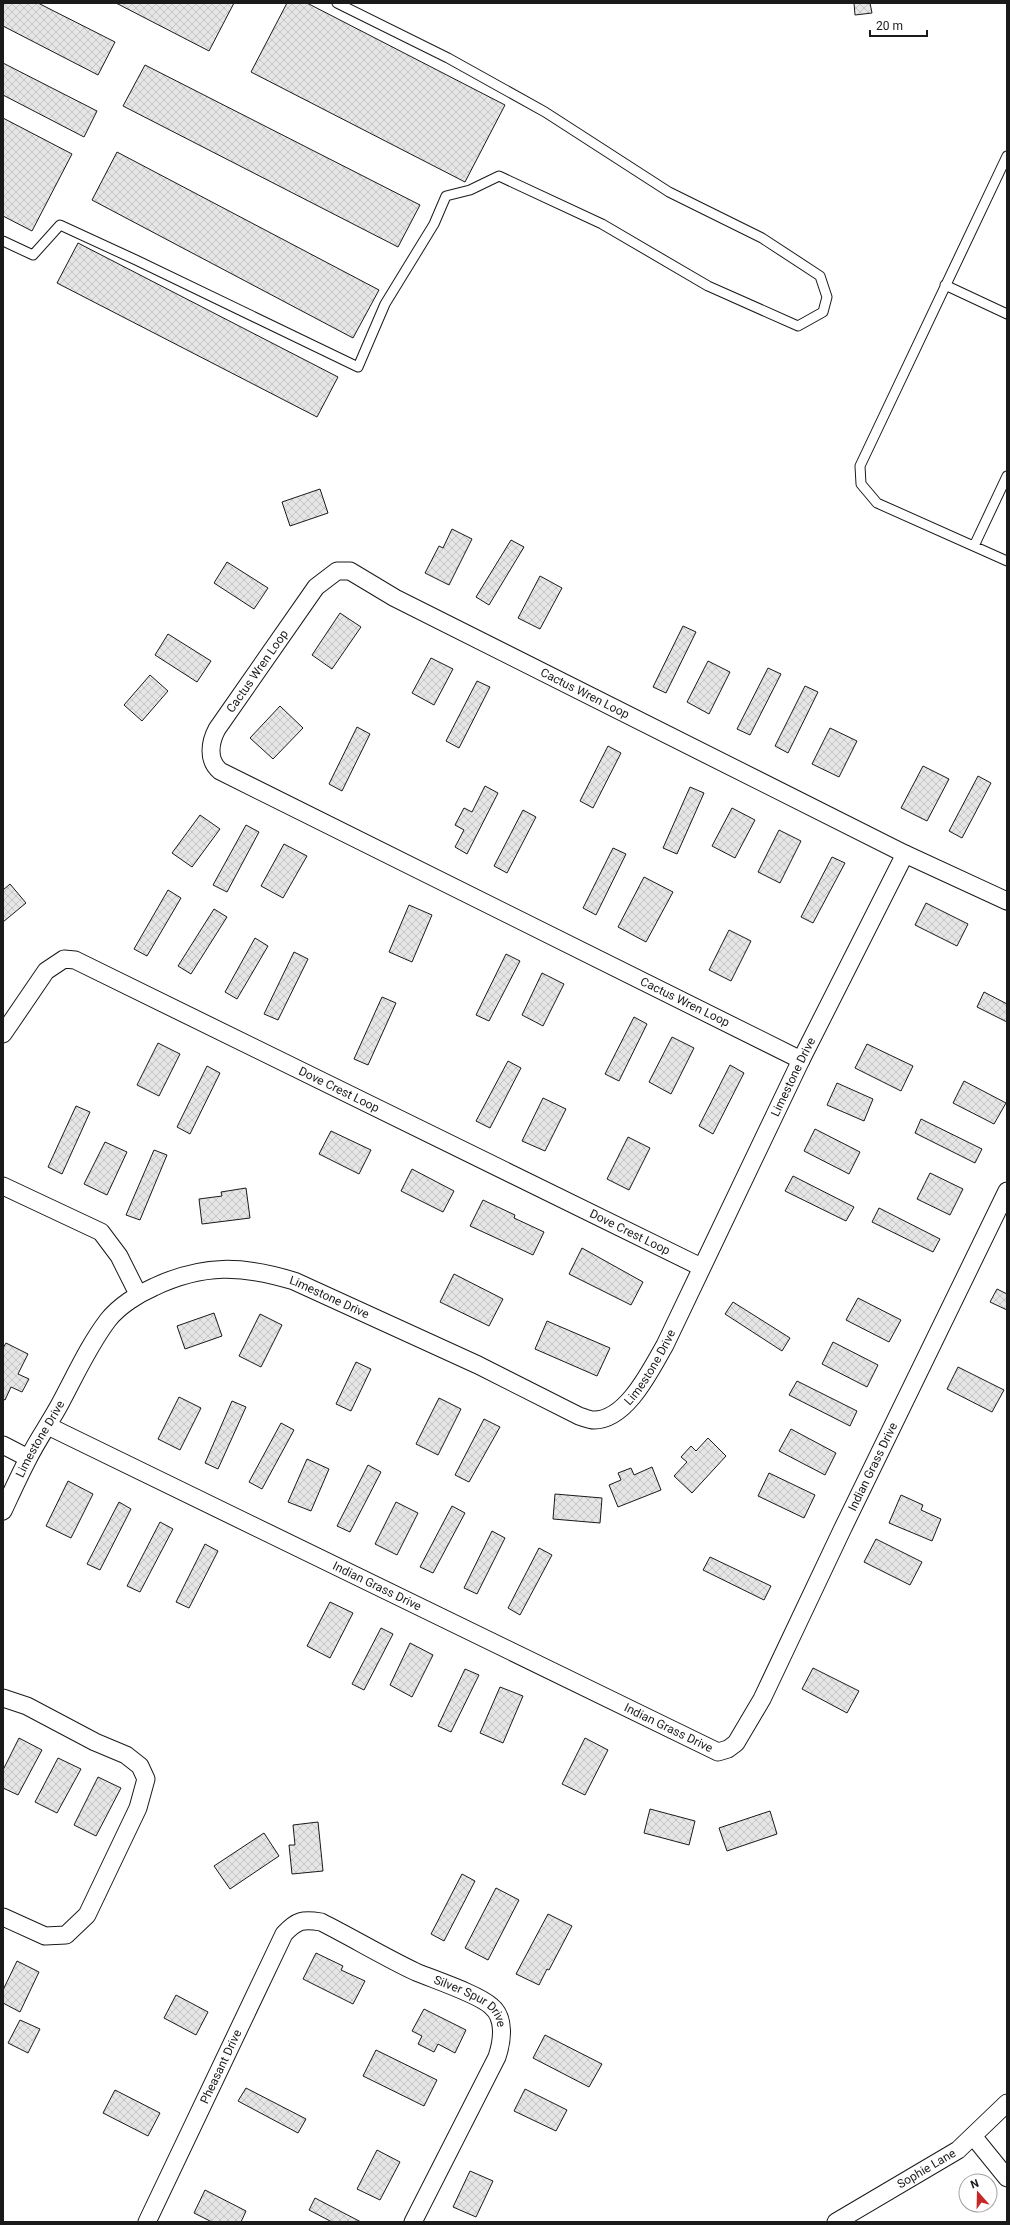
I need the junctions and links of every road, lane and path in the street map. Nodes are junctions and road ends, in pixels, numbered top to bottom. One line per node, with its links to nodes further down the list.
1 (337, 3): 3 (lane)
2 (1007, 156): 4 (lane)
3 (3, 241)
4 (945, 285): 5 (lane); 7 (lane)
5 (1007, 314)
6 (1007, 476): 7 (lane)
7 (974, 546): 8 (lane)
8 (1007, 561)
9 (905, 854): 10 (street); 12 (street, Limestone Drive); 12 (street, Cactus Wren Loop)
10 (1007, 901)
11 (3, 1034): 15 (street, Dove Crest Loop)
12 (801, 1060): 15 (street, Limestone Drive)
13 (3, 1186): 16 (street)
14 (1007, 1191): 17 (street, Indian Grass Drive)
15 (702, 1267): 16 (street, Limestone Drive)
16 (138, 1294): 17 (street, Limestone Drive)
17 (48, 1426): 19 (street, Limestone Drive)
18 (3, 1445): 19 (street)
19 (28, 1458): 20 (street, Limestone Drive)
20 (3, 1511)
21 (3, 1698): 22 (street)
22 (3, 1917)
23 (305, 1919): 27 (street, Pheasant Drive); 28 (street, Silver Spur Drive)
24 (1007, 2102): 25 (street, Sophie Lane)
25 (973, 2136): 26 (street); 29 (street, Sophie Lane)
26 (1007, 2178)
27 (147, 2222)
28 (413, 2222)
29 (836, 2222)

